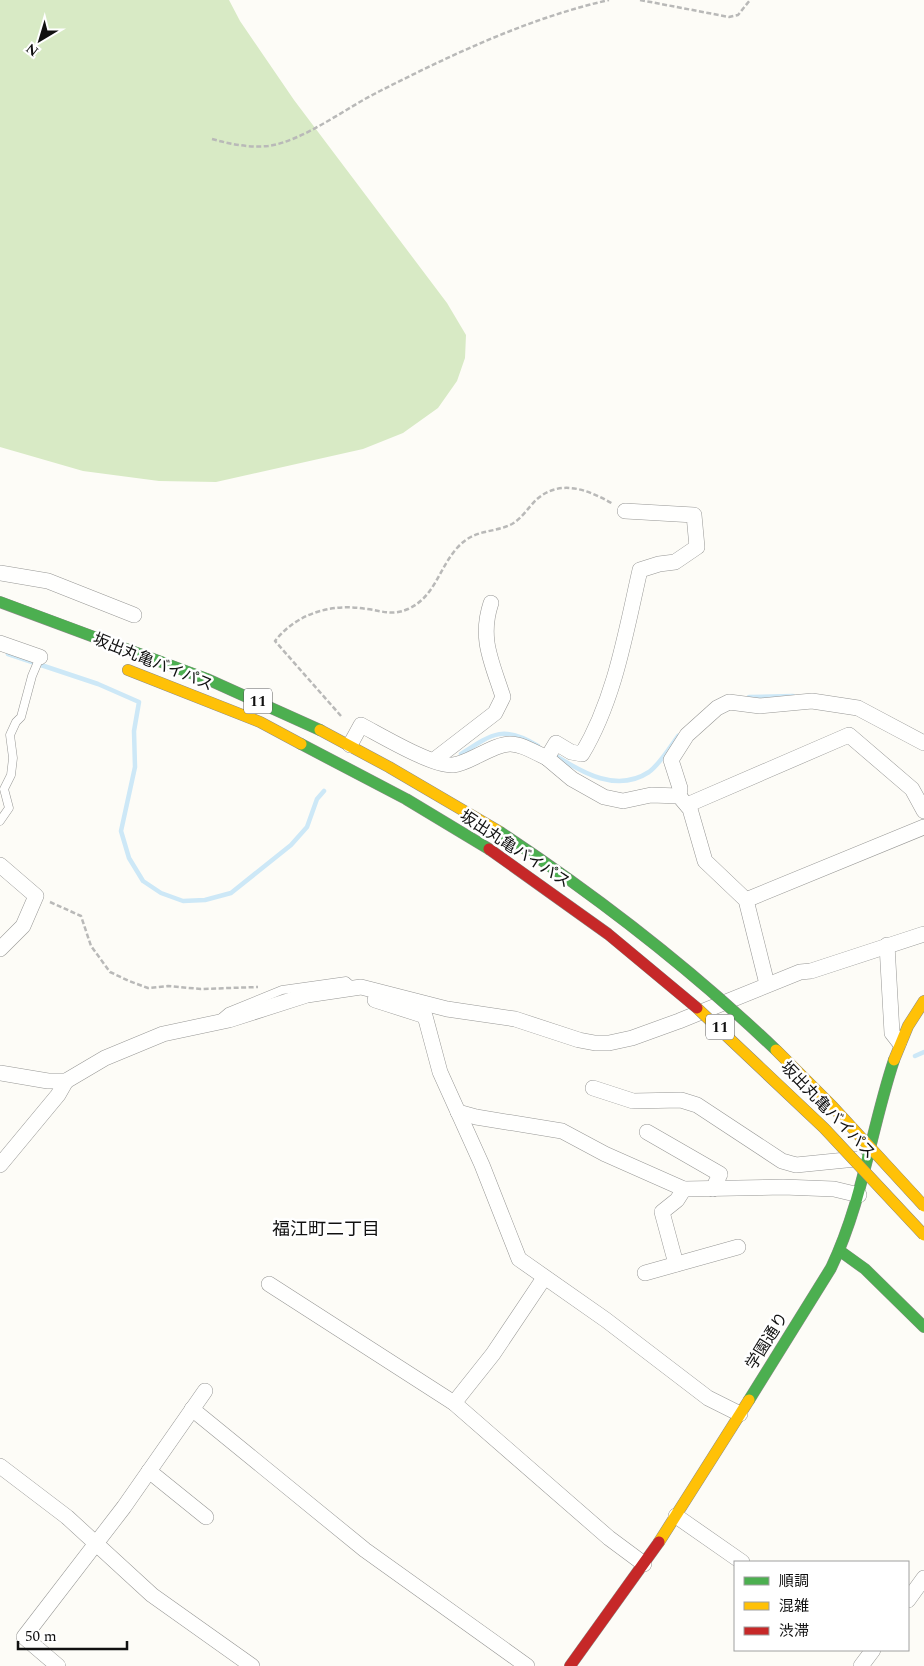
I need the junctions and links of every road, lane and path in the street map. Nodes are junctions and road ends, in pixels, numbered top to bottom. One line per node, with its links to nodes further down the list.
1 (609, 0): 4 (path)
2 (640, 0): 3 (path)
3 (750, 0)
4 (212, 139)
5 (625, 511): 13 (path); 16 (street)
6 (0, 573): 9 (street)
7 (0, 602): 15 (main road, 坂出丸亀バイパス / 11)
8 (491, 603): 17 (street)
9 (134, 614)
10 (0, 643): 11 (street)
11 (38, 662): 20 (lane)
12 (116, 665): 45 (main road, 坂出丸亀バイパス / 11, bridge)
13 (358, 729): 15 (street); 17 (street)
14 (924, 743): 18 (street)
15 (350, 745): 44 (main road, 坂出丸亀バイパス / 11, bridge)
16 (549, 754): 17 (street); 18 (street)
17 (434, 760)
18 (683, 800): 19 (street); 24 (street)
19 (924, 811)
20 (0, 822)
21 (924, 827): 24 (street)
22 (0, 865): 23 (street)
23 (36, 896): 27 (street); 30 (path)
24 (746, 900): 28 (street)
25 (924, 934): 26 (street)
26 (887, 945): 28 (street); 33 (street)
27 (0, 949)
28 (767, 984): 29 (street)
29 (357, 988): 30 (lane); 32 (street); 37 (street)
30 (282, 990): 32 (lane)
31 (924, 1001): 33 (main road, 学園通り)
32 (217, 1022): 35 (street)
33 (899, 1042): 39 (main road, 学園通り)
34 (0, 1073): 35 (street)
35 (66, 1081): 40 (street)
36 (593, 1088): 39 (street)
37 (458, 1112): 41 (street); 50 (street)
38 (648, 1132): 42 (street)
39 (867, 1161): 43 (main road, 学園通り)
40 (0, 1165)
41 (684, 1189): 42 (street); 48 (street)
42 (713, 1189): 43 (street)
43 (860, 1195): 47 (main road, 学園通り)
44 (924, 1206)
45 (924, 1235)
46 (738, 1247): 48 (street)
47 (840, 1251): 52 (main road); 56 (main road, 学園通り)
48 (676, 1264): 49 (street)
49 (645, 1273)
50 (544, 1278): 54 (street); 56 (street)
51 (268, 1284): 54 (street)
52 (924, 1327)
53 (205, 1391): 55 (street)
54 (454, 1403): 63 (street)
55 (192, 1409): 58 (street); 69 (street)
56 (740, 1414): 59 (main road, 学園通り)
57 (0, 1466): 61 (street)
58 (149, 1471): 60 (street); 61 (street)
59 (676, 1516): 62 (street); 63 (main road, 学園通り)
60 (206, 1517)
61 (96, 1543): 67 (street); 68 (street)
62 (741, 1561)
63 (644, 1564): 70 (main road, 学園通り)
64 (924, 1578): 65 (street)
65 (909, 1599)
66 (872, 1651): 71 (street)
67 (58, 1666)
68 (252, 1666)
69 (527, 1666)
70 (570, 1666)
71 (861, 1666)

